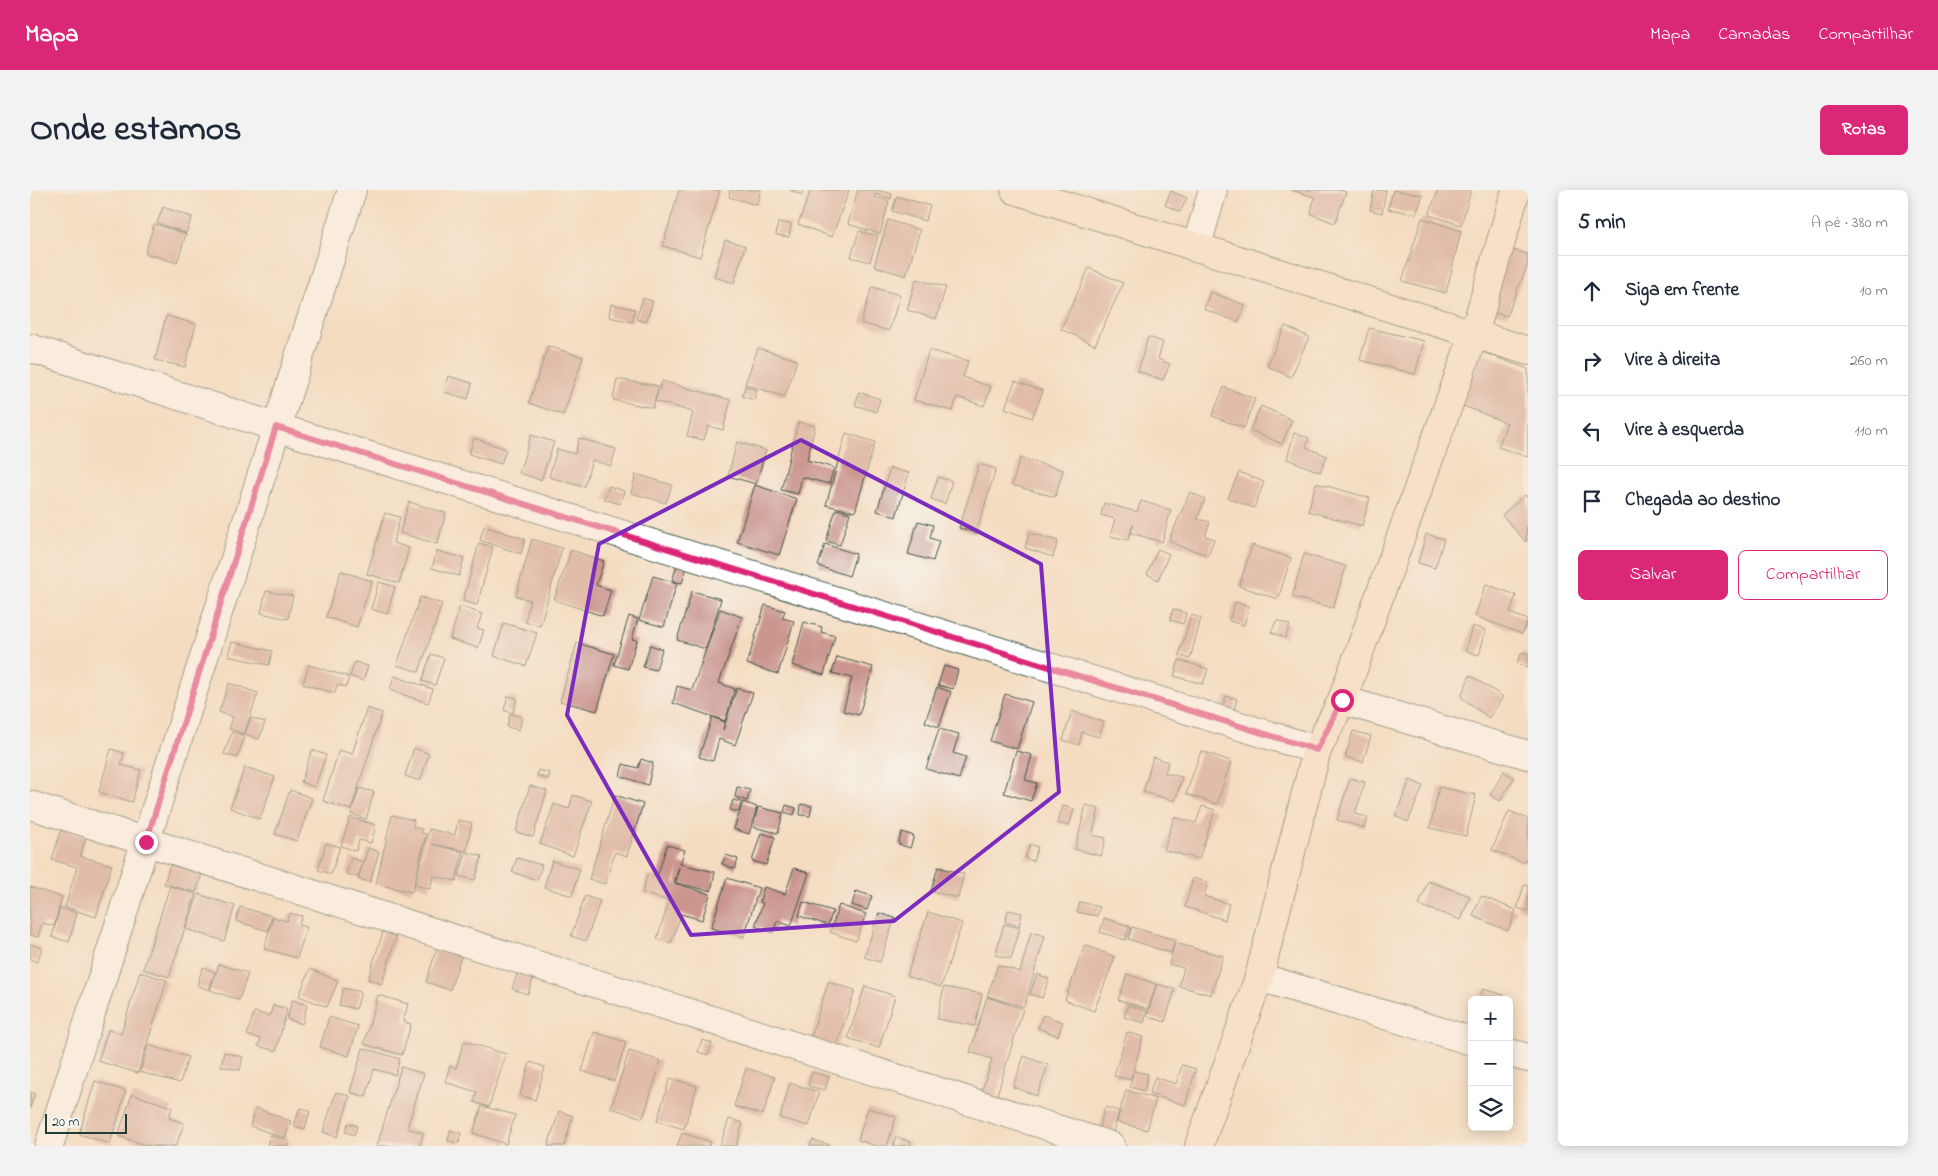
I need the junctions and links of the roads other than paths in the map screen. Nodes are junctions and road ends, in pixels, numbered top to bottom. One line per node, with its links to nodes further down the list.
1 (352, 190): 9 (street)
2 (1015, 190): 5 (street)
3 (1213, 190): 5 (street)
4 (1516, 190): 6 (street)
5 (1196, 248): 6 (street)
6 (1474, 334): 8 (street); 10 (street)
7 (30, 348): 9 (street)
8 (1528, 351)
9 (276, 427): 11 (street); 14 (street)
10 (1342, 700): 11 (street); 12 (street)
11 (1317, 750): 15 (street)
12 (1528, 756)
13 (30, 805): 14 (street)
14 (146, 842): 19 (street); 20 (street)
15 (1259, 977): 16 (street); 21 (street)
16 (1468, 1040)
17 (1513, 1054): 18 (street)
18 (1528, 1058)
19 (49, 1146)
20 (1111, 1146)
21 (1199, 1146)

